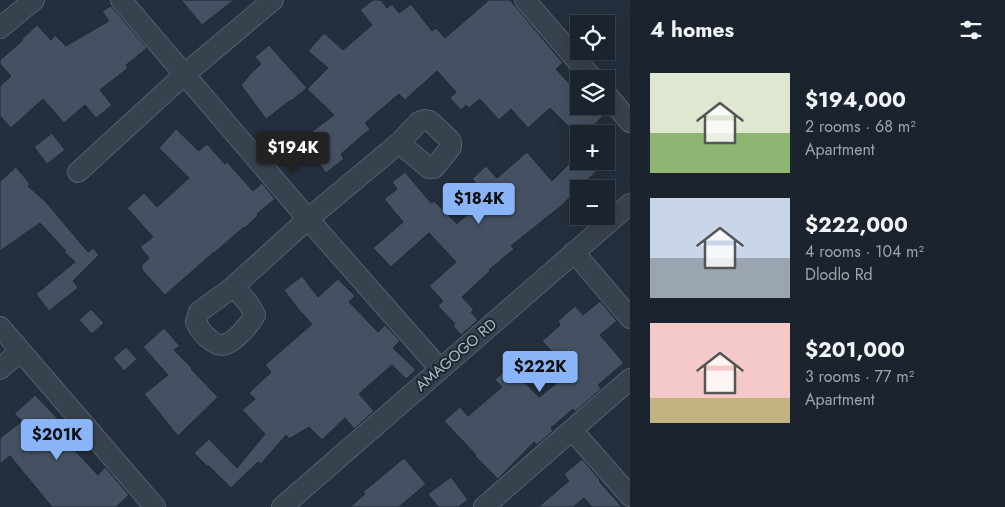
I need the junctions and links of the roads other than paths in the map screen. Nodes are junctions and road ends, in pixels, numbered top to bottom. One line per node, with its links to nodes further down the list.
1 (34, 0): 5 (street)
2 (121, 0): 7 (street)
3 (274, 0): 7 (street)
4 (525, 0): 6 (street)
5 (0, 28)
6 (585, 70)
7 (185, 74): 11 (street); 13 (street)
8 (615, 104): 9 (street)
9 (630, 122)
10 (399, 144): 13 (street)
11 (78, 172)
12 (630, 204): 14 (street, AMAGOGO RD)
13 (308, 219): 15 (street); 20 (street)
14 (574, 252): 16 (street); 20 (street, AMAGOGO RD)
15 (233, 287)
16 (630, 318)
17 (0, 327): 18 (street)
18 (20, 351): 19 (street); 24 (street)
19 (0, 369)
20 (440, 369): 25 (street, AMAGOGO RD)
21 (630, 379): 22 (street)
22 (572, 430): 23 (street); 26 (street)
23 (630, 496)
24 (155, 507)
25 (282, 507)
26 (484, 507)

